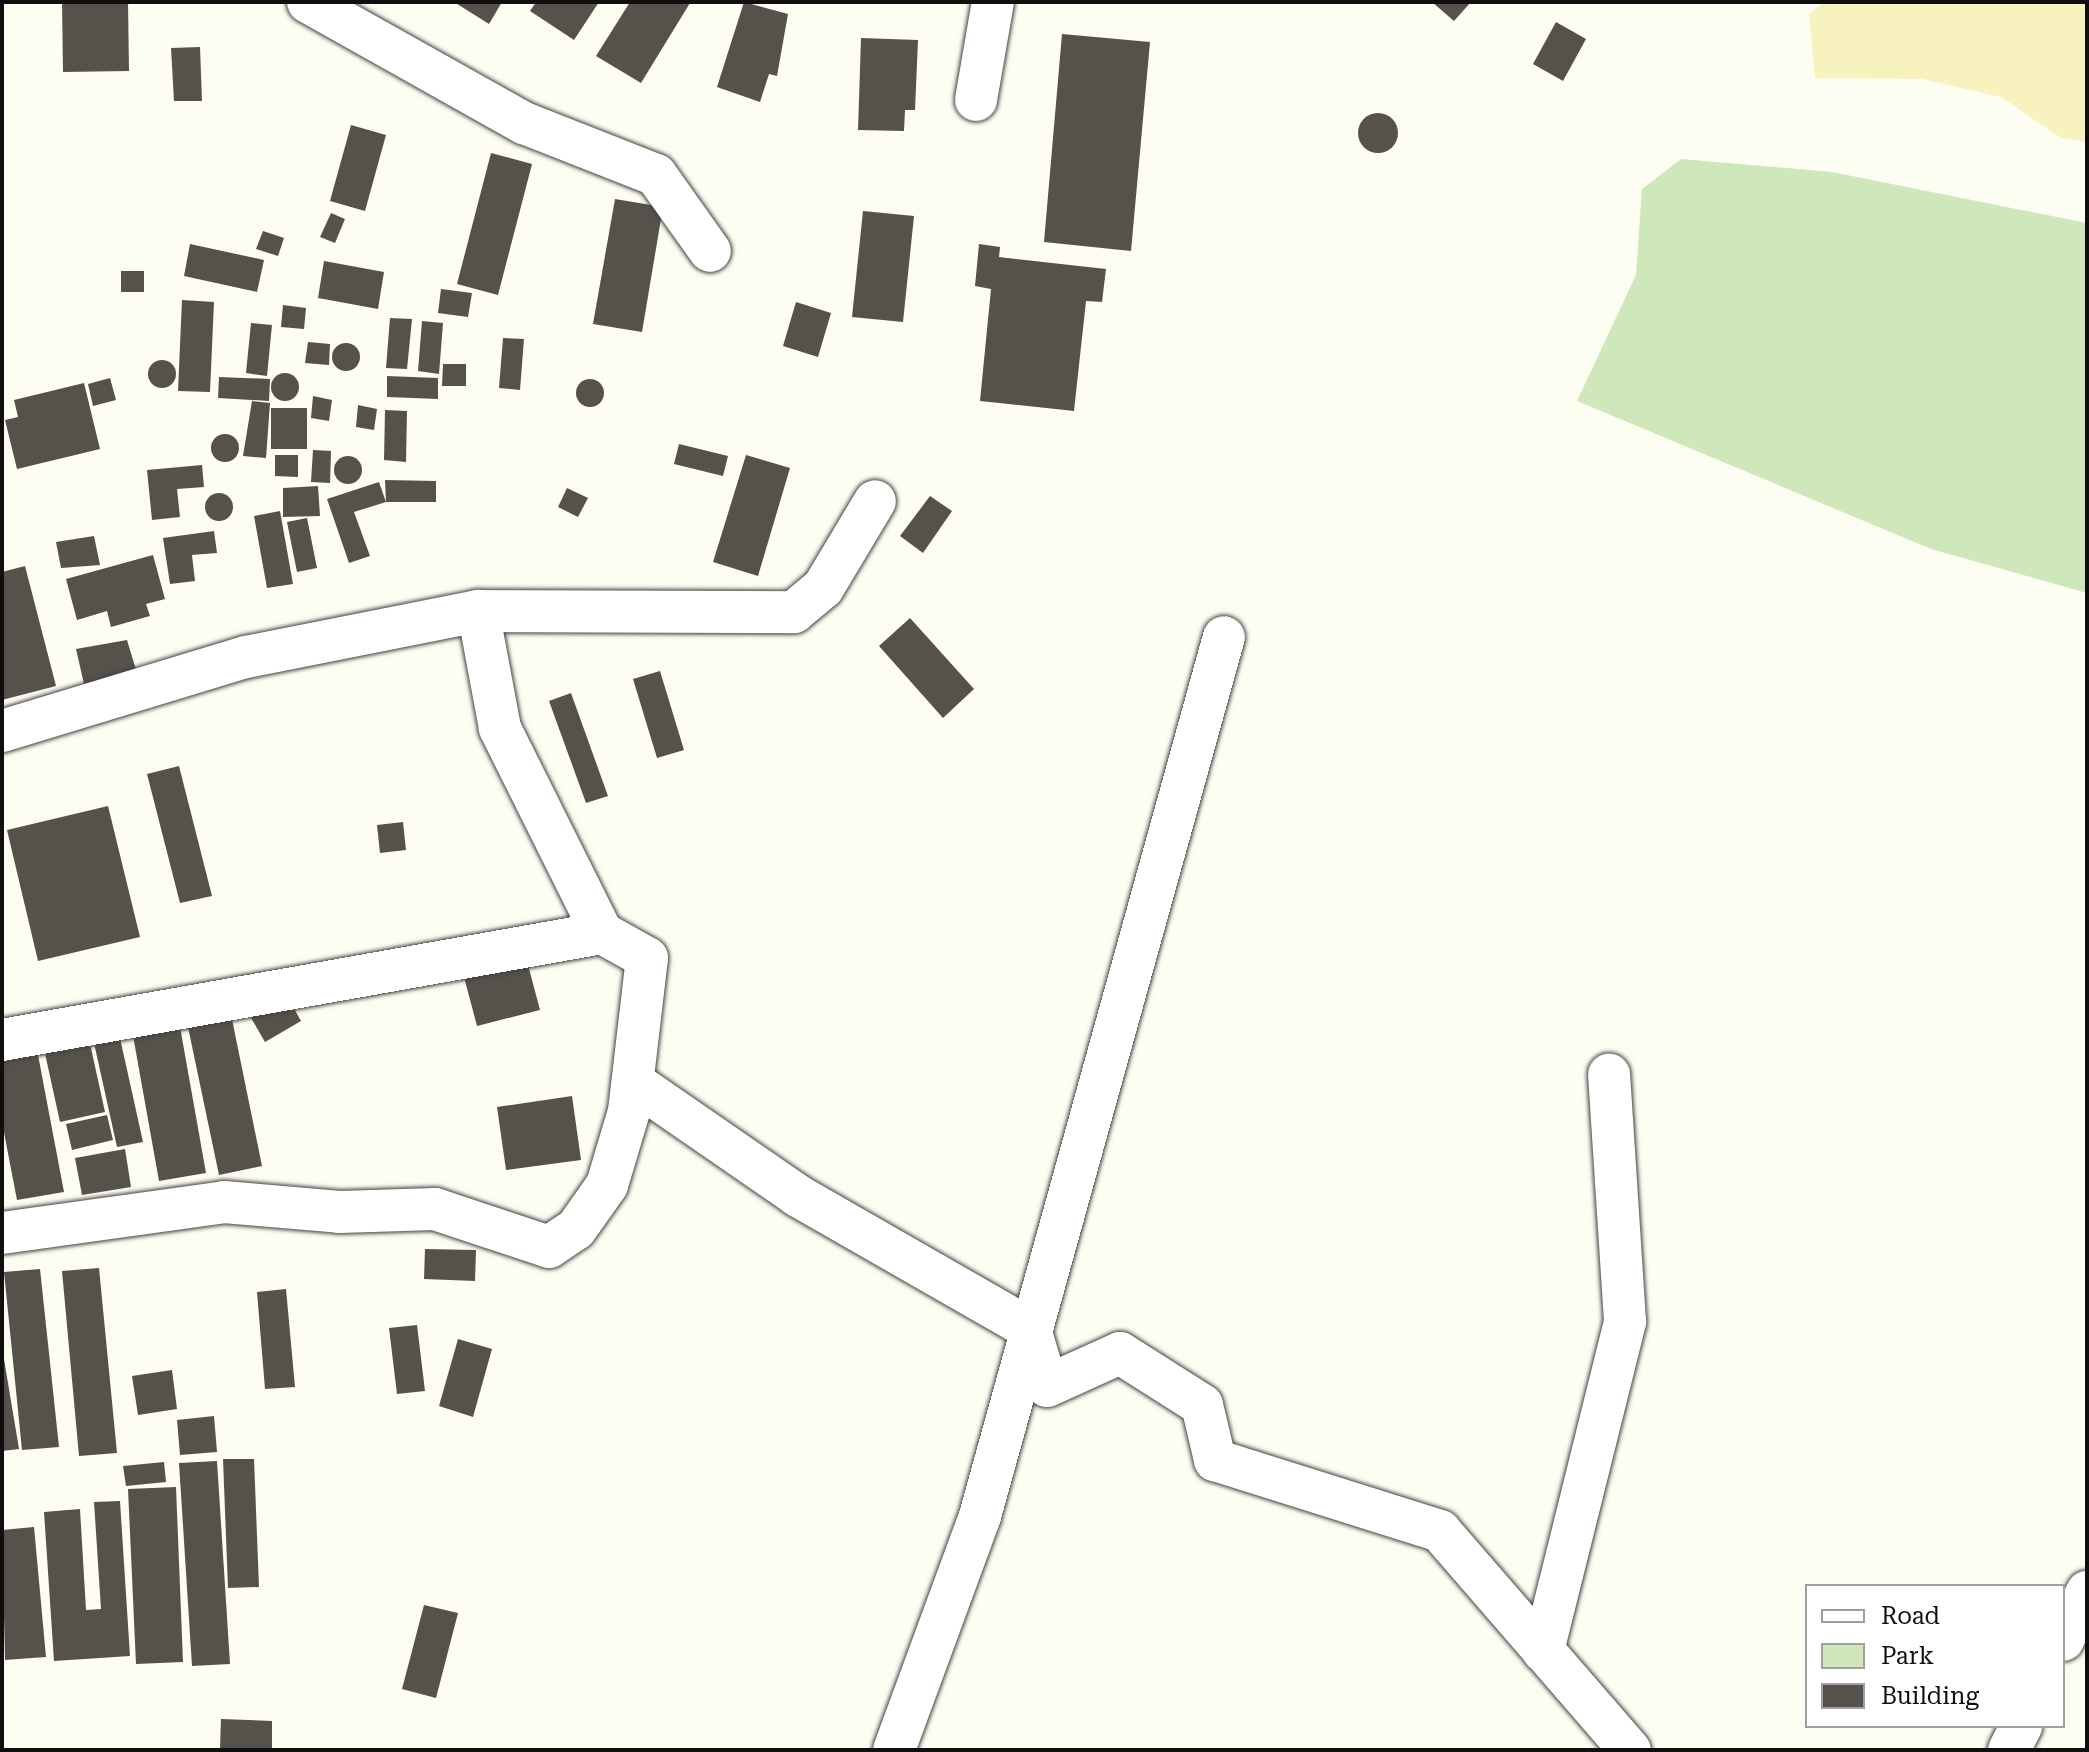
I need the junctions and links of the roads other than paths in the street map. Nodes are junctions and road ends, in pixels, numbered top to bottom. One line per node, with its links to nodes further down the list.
1 (308, 2): 4 (street)
2 (993, 2): 3 (street)
3 (976, 100)
4 (710, 251)
5 (875, 501): 6 (street)
6 (478, 611): 8 (street); 9 (street)
7 (1224, 637): 14 (street)
8 (2, 731)
9 (602, 933): 10 (street); 12 (street)
10 (2, 1040)
11 (1609, 1075): 17 (street)
12 (633, 1082): 13 (street); 14 (street)
13 (2, 1233)
14 (1030, 1329): 17 (street); 19 (street)
15 (2087, 1592): 16 (street)
16 (2065, 1636)
17 (1543, 1651): 20 (street)
18 (2020, 1728): 21 (street)
19 (894, 1750)
20 (1630, 1750)
21 (2009, 1750)

